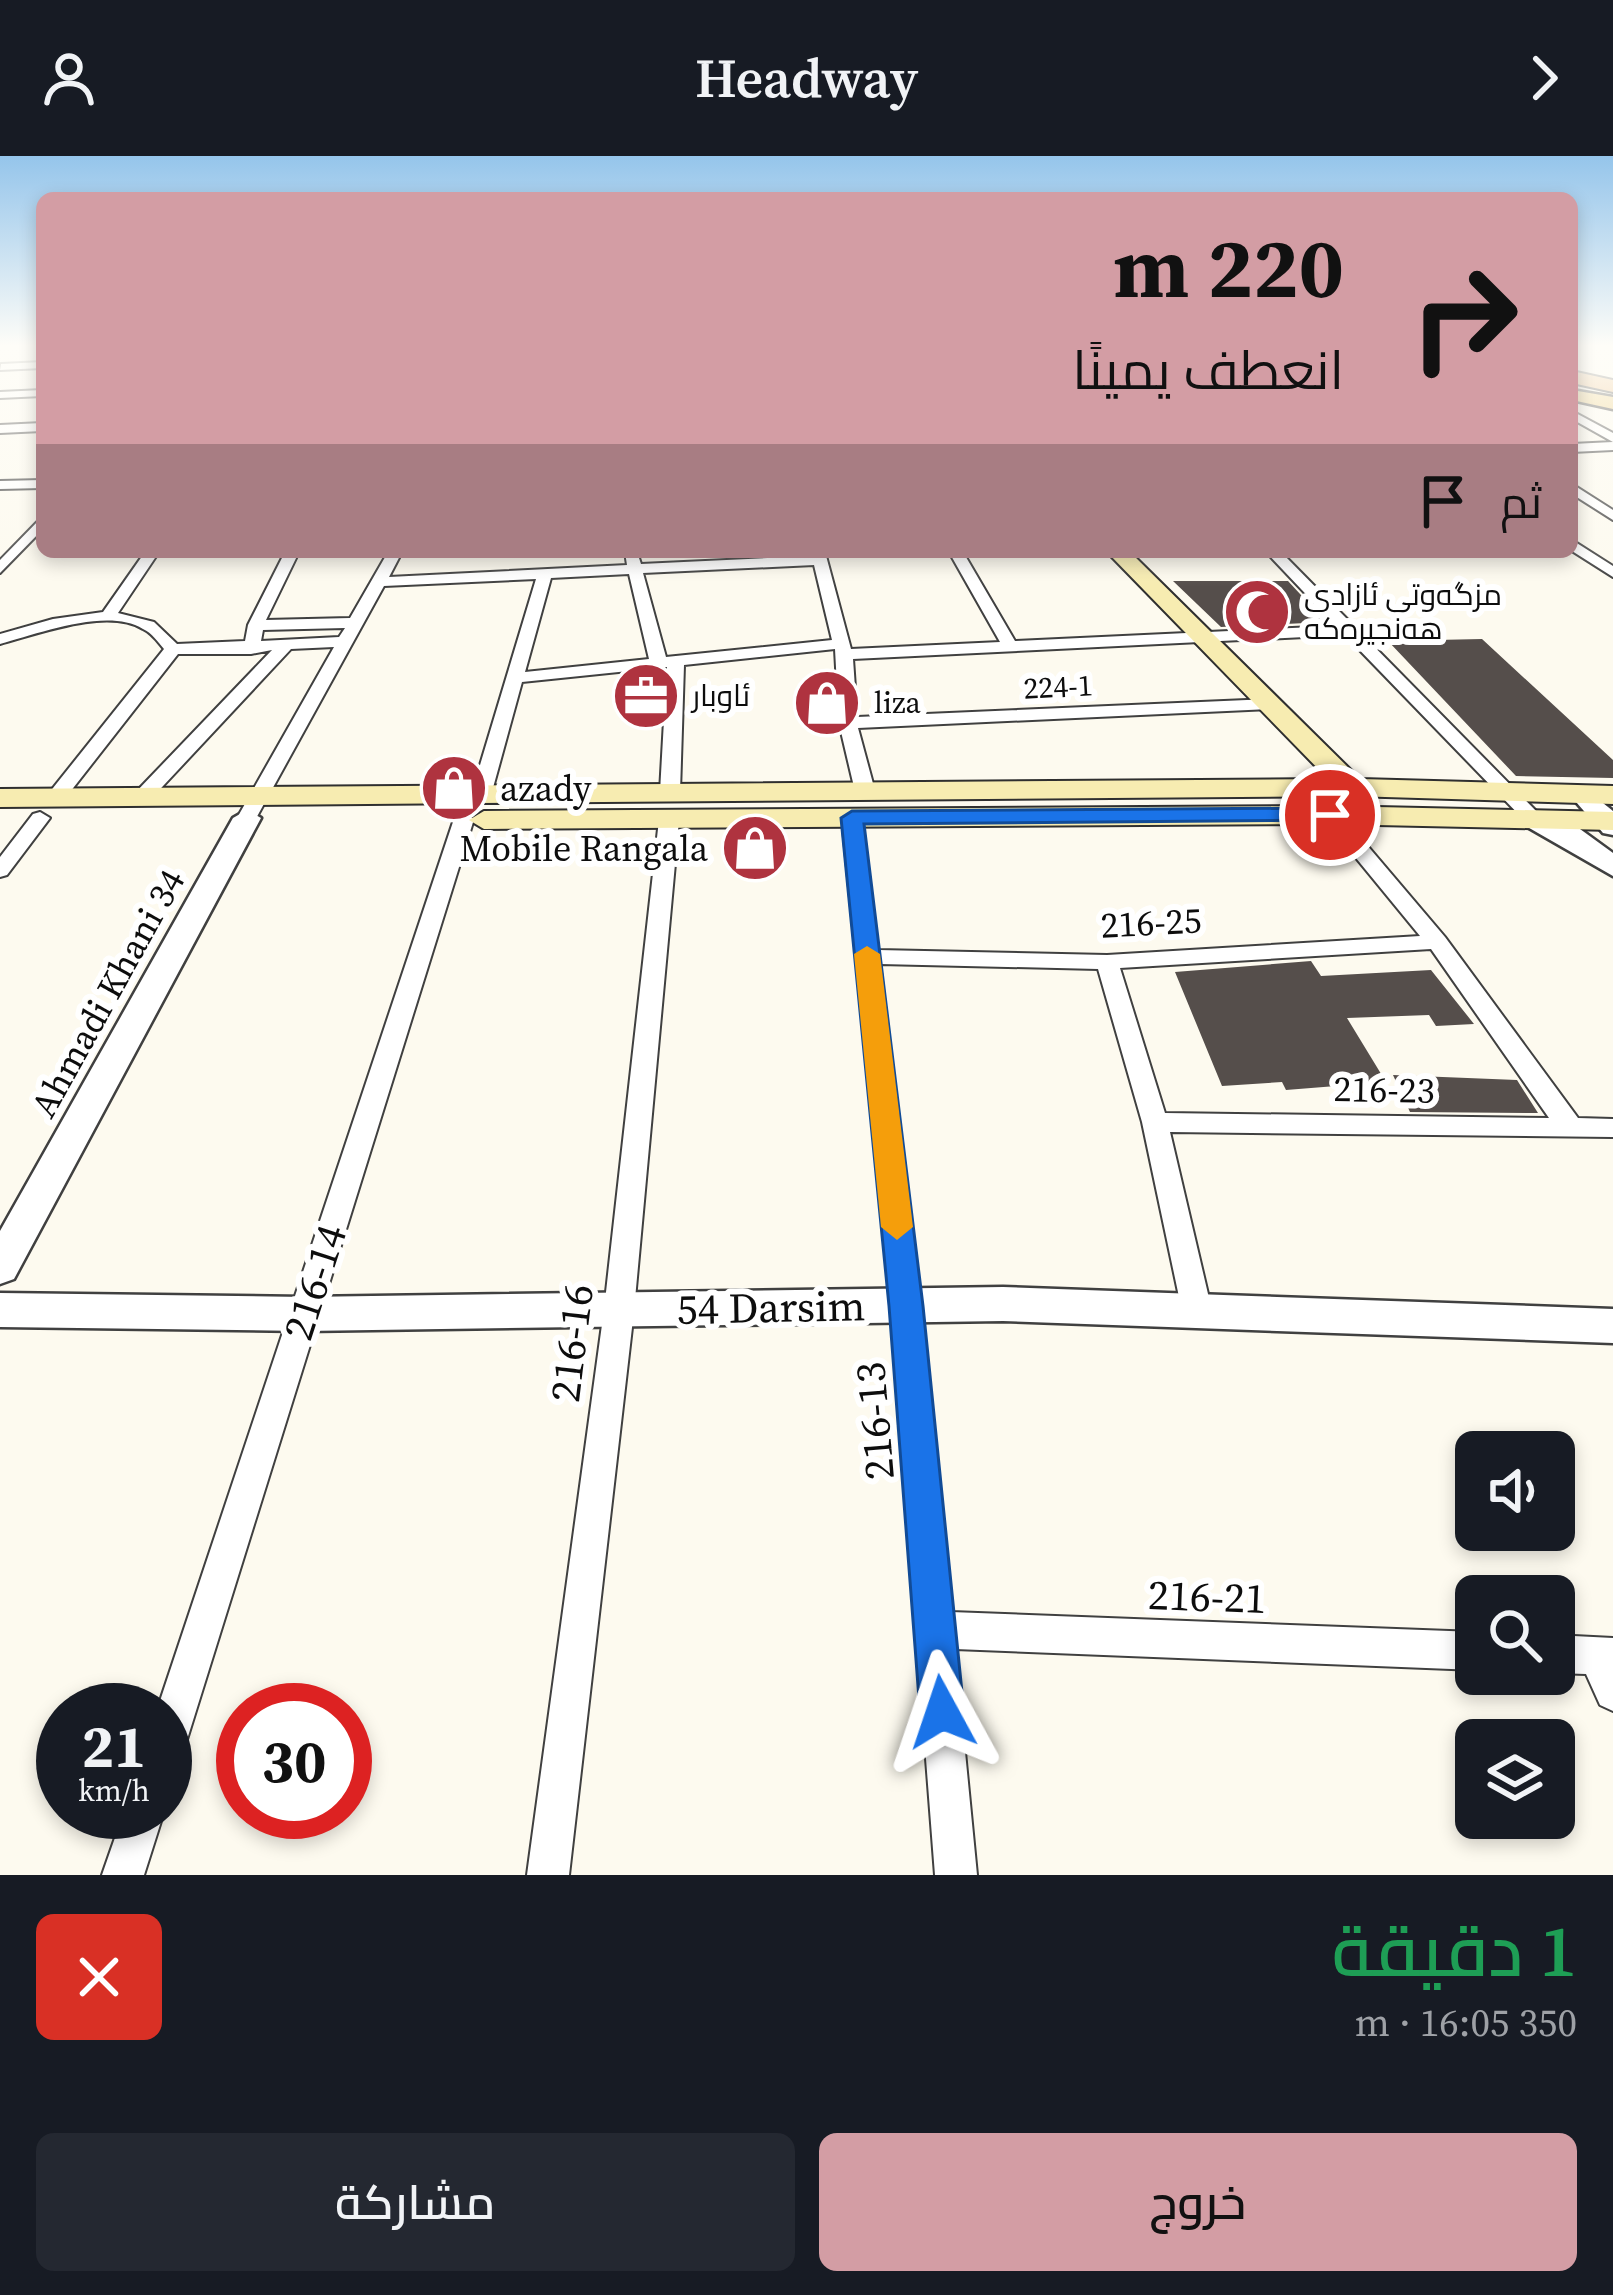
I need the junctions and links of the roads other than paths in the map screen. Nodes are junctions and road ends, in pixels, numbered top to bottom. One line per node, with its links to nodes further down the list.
1 (36, 428): 2 (street)
2 (0, 429)
3 (1613, 442): 4 (street)
4 (1578, 447)
5 (36, 484): 6 (street)
6 (0, 485)
7 (1578, 492): 8 (street)
8 (1613, 516)
9 (36, 528): 21 (street)
10 (1578, 548): 20 (street)
11 (148, 558): 24 (street)
12 (289, 558): 26 (street)
13 (392, 558): 23 (street)
14 (726, 558): 19 (street)
15 (819, 558): 34 (street, 216-13)
16 (959, 558): 35 (street)
17 (1124, 558): 28 (main road)
18 (1279, 558): 27 (street)
19 (632, 560): 22 (street); 36 (street, 216-16)
20 (1609, 566)
21 (0, 569)
22 (544, 577): 23 (street); 37 (street, 216-14)
23 (378, 582): 25 (street)
24 (107, 618): 29 (street); 32 (street)
25 (355, 622): 26 (street); 30 (street)
26 (256, 625): 33 (street)
27 (1350, 630): 28 (street); 41 (street)
28 (1200, 633): 35 (street); 38 (main road)
29 (3, 640)
30 (344, 642): 31 (street); 48 (street)
31 (284, 647): 33 (street); 42 (street)
32 (173, 649): 33 (street); 47 (street)
33 (251, 649)
34 (842, 649): 35 (street); 36 (street); 39 (street, 216-13)
35 (1012, 649)
36 (667, 663): 37 (street); 45 (street, 216-16)
37 (512, 678): 46 (street, 216-14)
38 (1270, 704): 39 (street, 224-1); 40 (main road)
39 (848, 723): 44 (street, 216-13)
40 (1352, 787): 41 (main road); 44 (main road)
41 (1508, 792): 49 (main road); 52 (street)
42 (142, 796): 47 (main road); 48 (main road)
43 (0, 798): 47 (main road)
44 (859, 804): 45 (main road); 50 (main road); 56 (street, 216-13)
45 (669, 806): 46 (main road); 64 (street, 216-16)
46 (473, 807): 48 (main road); 66 (street, 216-14)
47 (48, 808): 48 (main road); 51 (main road); 54 (street)
48 (252, 808): 61 (street, Ahmadi Khani 34)
49 (1606, 812): 52 (main road)
50 (1330, 815): 52 (main road); 55 (street)
51 (0, 819)
52 (1534, 819): 53 (street)
53 (1613, 866)
54 (0, 871)
55 (1437, 942): 57 (street, 216-25); 59 (street)
56 (867, 957): 57 (street, 216-25); 62 (street, 216-13)
57 (1107, 962): 58 (street)
58 (1155, 1122): 59 (street, 216-23); 65 (street)
59 (1570, 1127): 60 (street, 216-23)
60 (1613, 1128)
61 (0, 1268)
62 (906, 1306): 64 (street, 54 Darsim); 65 (street, 54 Darsim); 68 (street, 216-13)
63 (0, 1310): 66 (street, 54 Darsim)
64 (619, 1310): 66 (street, 54 Darsim); 76 (street, 216-16)
65 (1197, 1311): 67 (street, 54 Darsim)
66 (304, 1314): 72 (street, 216-14)
67 (1613, 1326)
68 (934, 1630): 69 (street, 216-21); 77 (street, 216-13)
69 (1455, 1650)
70 (1575, 1655): 71 (street)
71 (1605, 1656): 73 (street)
72 (185, 1683)
73 (1613, 1692)
74 (135, 1839): 75 (street)
75 (123, 1875)
76 (548, 1875)
77 (956, 1875)

